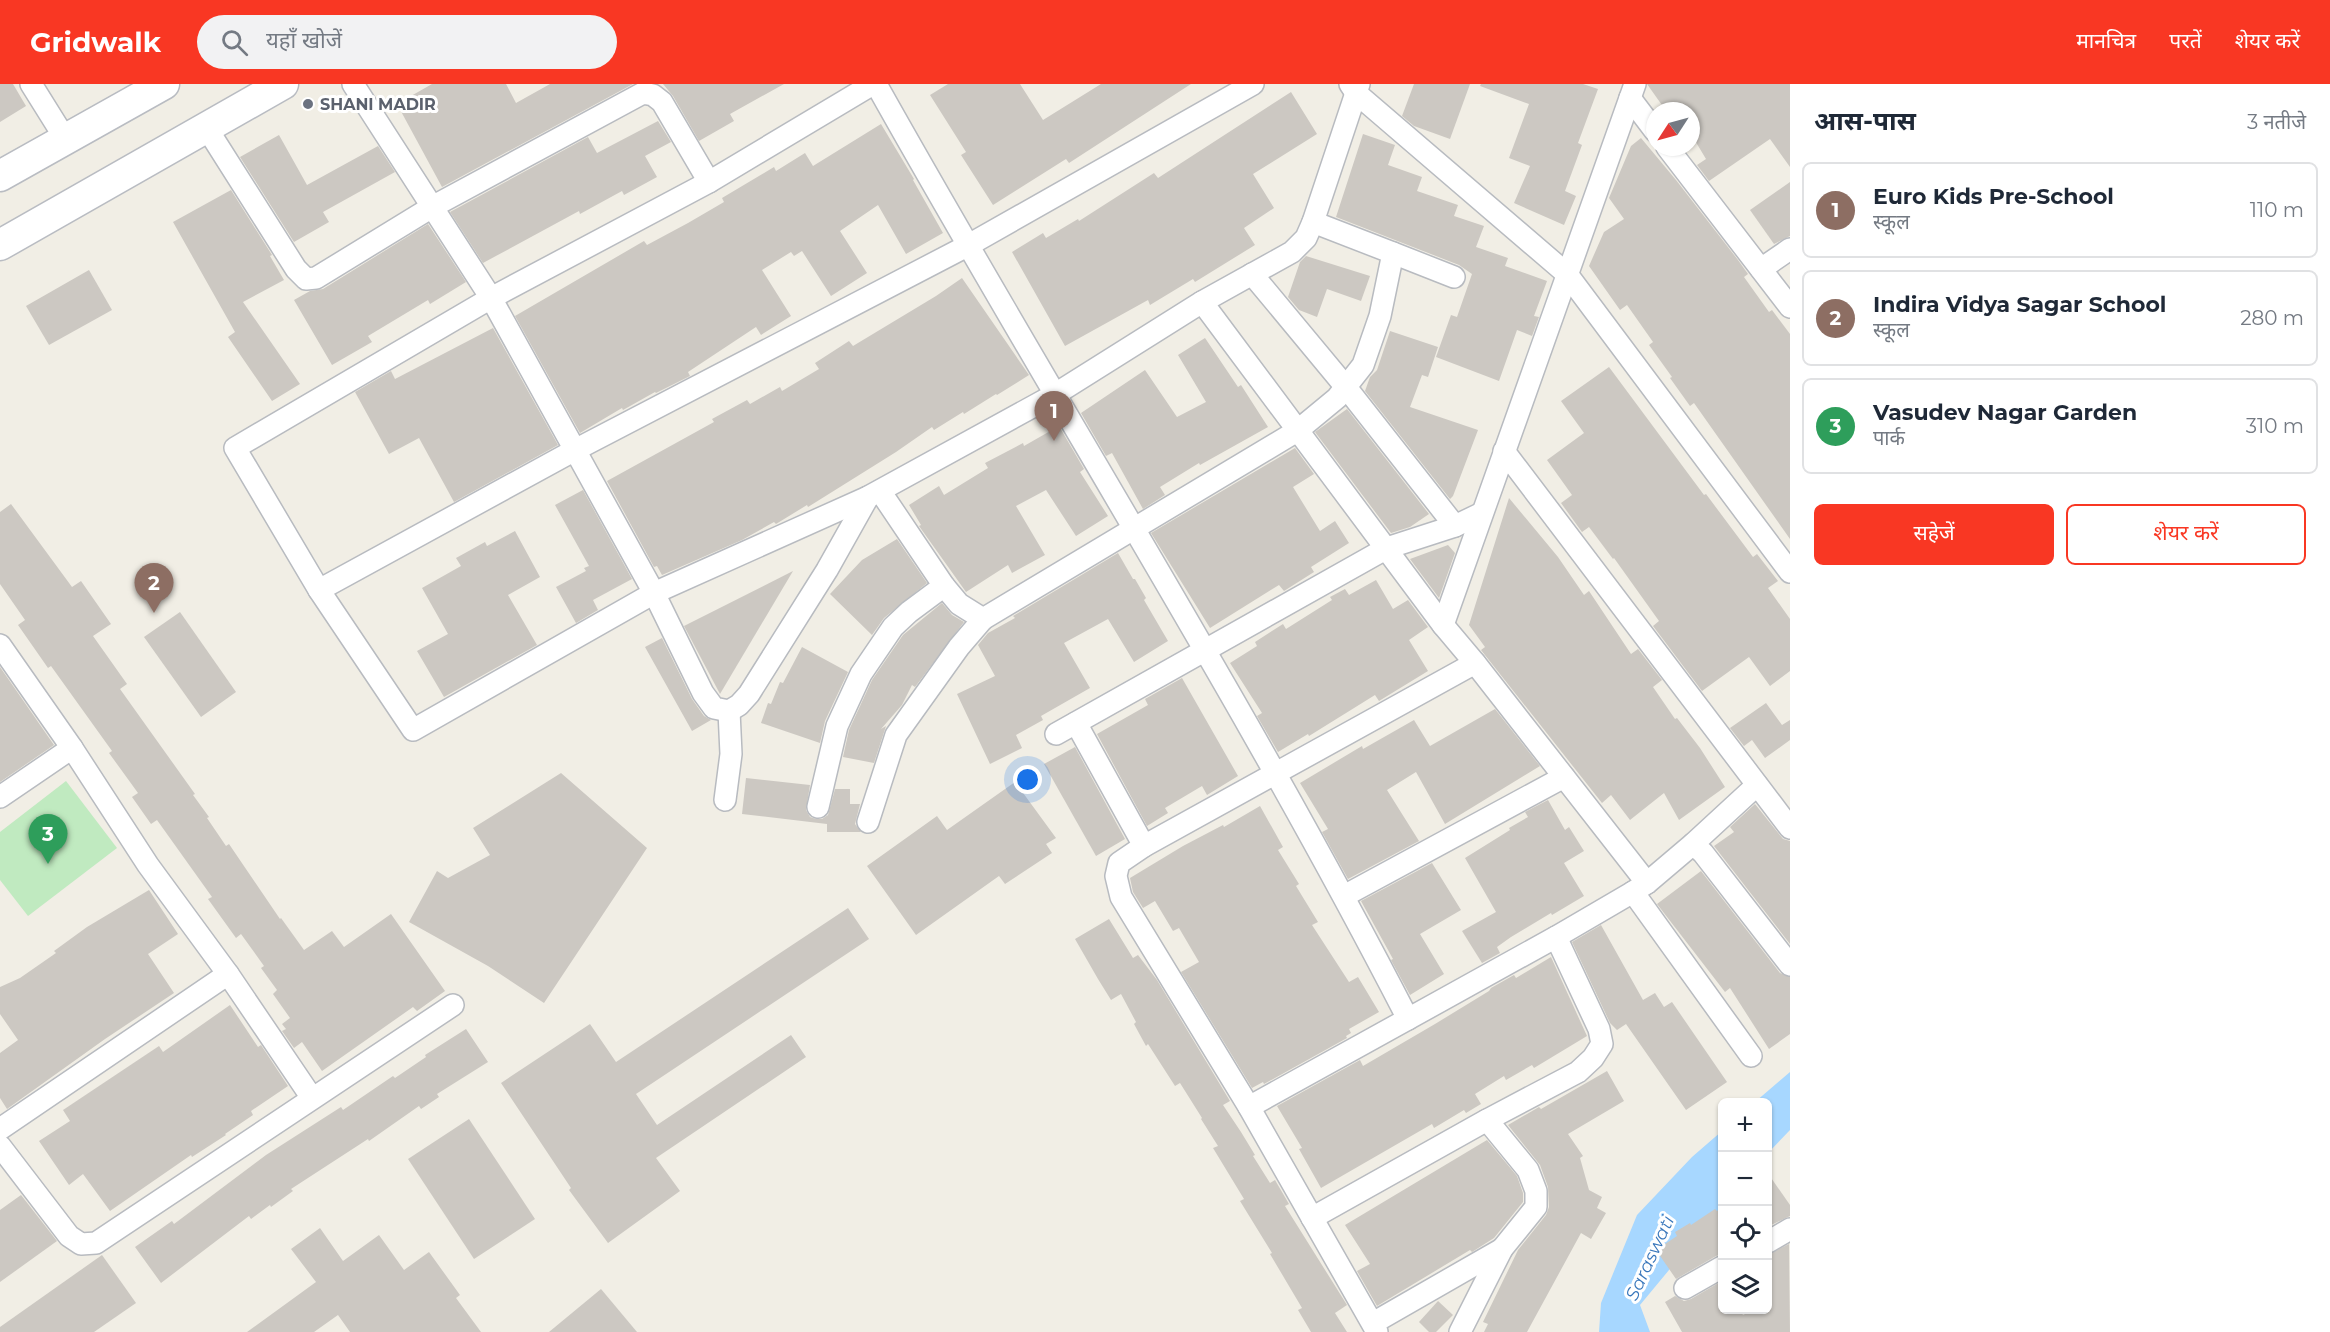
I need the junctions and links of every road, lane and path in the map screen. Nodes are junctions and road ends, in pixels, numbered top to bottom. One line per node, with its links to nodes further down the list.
1 (31, 84): 11 (street)
2 (164, 84): 11 (main road)
3 (283, 84): 10 (main road)
4 (353, 84): 15 (street)
5 (875, 84): 14 (street); 18 (street)
6 (1253, 84): 18 (street)
7 (1355, 87): 16 (street); 23 (street)
8 (1632, 91): 9 (street); 23 (street)
9 (1646, 115)
10 (206, 127): 15 (street); 17 (main road)
11 (66, 140): 13 (main road)
12 (1674, 156): 21 (street)
13 (0, 176)
14 (709, 182): 15 (street); 25 (street)
15 (432, 207): 25 (street)
16 (1313, 222): 20 (street); 22 (street)
17 (0, 245)
18 (967, 246): 29 (street); 31 (street)
19 (1790, 249): 21 (street)
20 (1393, 253): 24 (street); 28 (street)
21 (1761, 269): 27 (street)
22 (1252, 274): 26 (street); 28 (street)
23 (1567, 274): 32 (street); 38 (street)
24 (1455, 277)
25 (491, 298): 31 (street); 40 (street)
26 (1202, 302): 29 (street); 30 (street)
27 (1790, 307)
28 (1345, 386): 30 (street); 35 (street)
29 (1054, 395): 33 (street); 36 (street)
30 (1297, 431): 36 (street); 37 (street)
31 (575, 450): 40 (street); 41 (street)
32 (1504, 451): 34 (street); 53 (street)
33 (874, 494): 39 (street); 41 (street); 47 (street)
34 (1482, 513): 35 (street); 43 (street)
35 (1455, 526): 37 (street)
36 (1133, 529): 42 (street); 45 (street)
37 (1388, 548): 43 (street); 45 (street)
38 (1790, 572)
39 (944, 586): 42 (street); 56 (street)
40 (320, 590): 41 (street)
41 (654, 593): 47 (street)
42 (983, 619): 57 (street)
43 (1443, 625): 46 (street)
44 (0, 645): 50 (street)
45 (1205, 650): 48 (street); 51 (street)
46 (1475, 663): 51 (street); 52 (street)
47 (729, 711): 55 (street)
48 (1076, 723): 49 (street); 60 (street)
49 (1056, 734)
50 (72, 748): 54 (street); 65 (street)
51 (1275, 774): 60 (street); 62 (street)
52 (1564, 777): 61 (street); 62 (street)
53 (1757, 785): 58 (street); 59 (street)
54 (0, 797)
55 (725, 800)
56 (818, 807)
57 (868, 822)
58 (1790, 828)
59 (1693, 844): 61 (street); 64 (street)
60 (1144, 846): 70 (street)
61 (1640, 887): 63 (street); 68 (street)
62 (1344, 896): 67 (street)
63 (1556, 937): 67 (street); 71 (street)
64 (1790, 964)
65 (228, 974): 69 (street); 72 (street)
66 (453, 1005): 69 (street)
67 (1408, 1019): 70 (street)
68 (1751, 1056)
69 (312, 1098): 73 (street)
70 (1249, 1107): 74 (street)
71 (1487, 1120): 74 (street); 77 (street)
72 (0, 1129)
73 (0, 1146)
74 (1312, 1218): 80 (street)
75 (1790, 1229): 76 (street)
76 (1772, 1239)
77 (1502, 1249): 80 (street); 81 (street)
78 (1718, 1269): 79 (street)
79 (1685, 1288)
80 (1375, 1328)
81 (1460, 1332)

